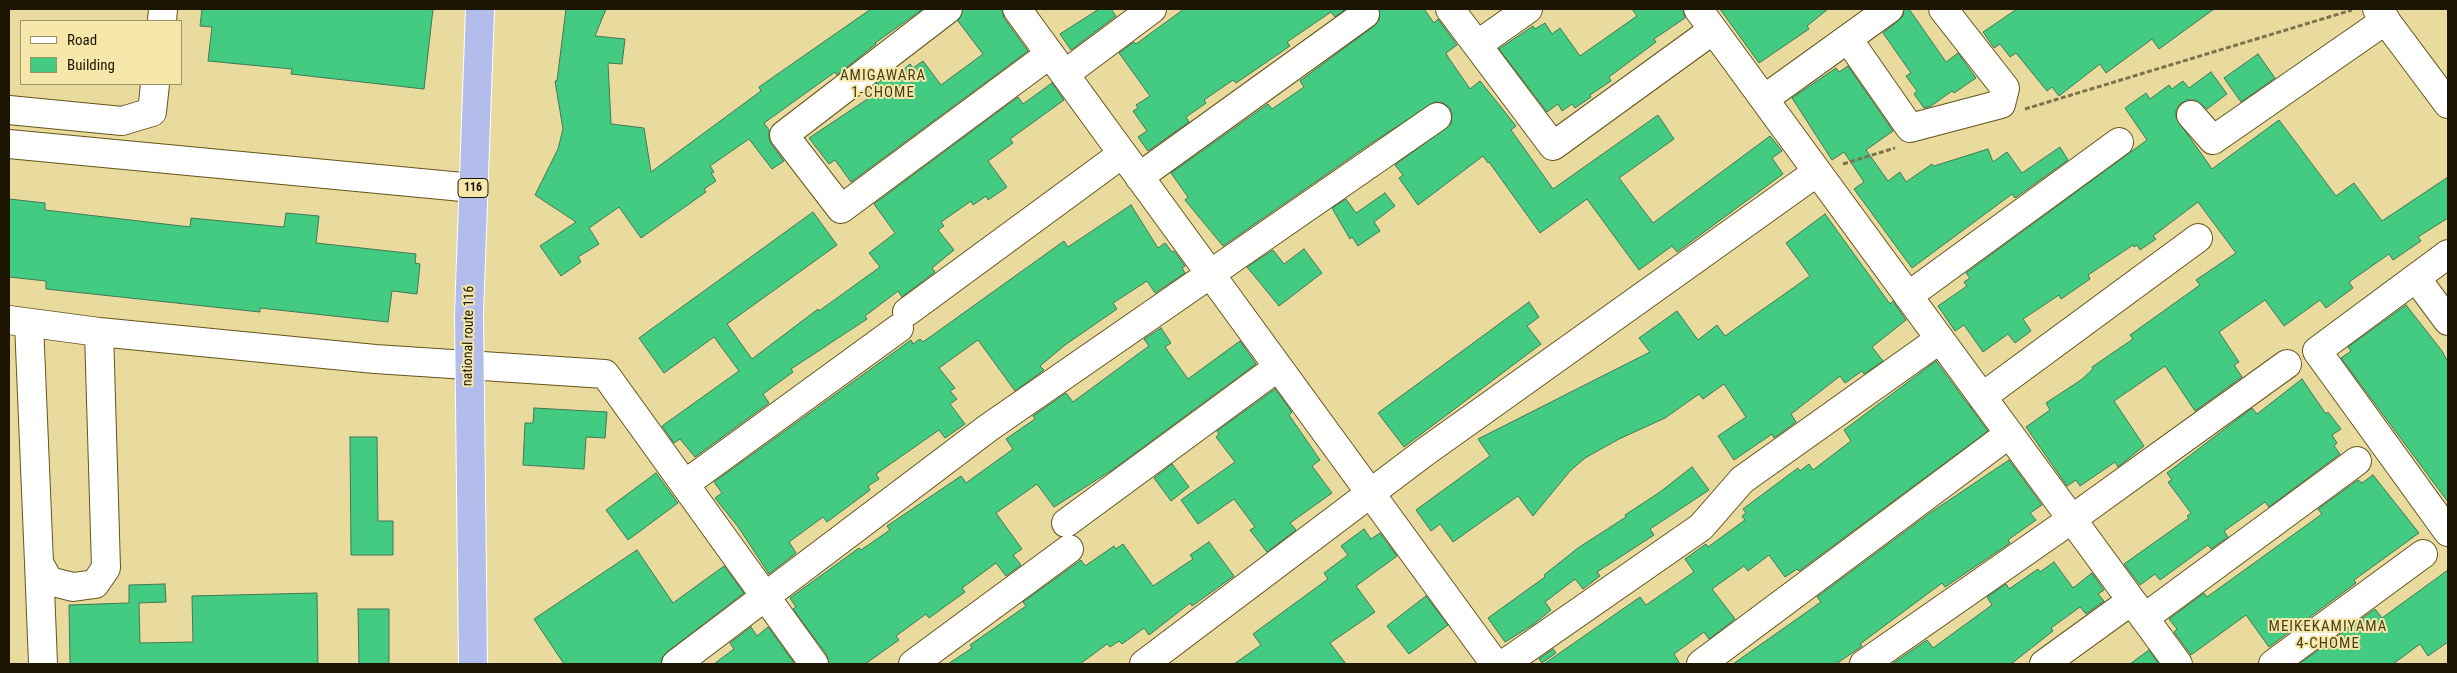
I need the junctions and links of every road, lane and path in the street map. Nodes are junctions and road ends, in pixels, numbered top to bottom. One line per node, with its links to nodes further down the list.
1 (480, 9): 29 (highway, national route 116 / 116)
2 (948, 9): 15 (street)
3 (1017, 9): 15 (street)
4 (1152, 9): 15 (street)
5 (1450, 9): 14 (street)
6 (1528, 9): 14 (street)
7 (1889, 9): 13 (street)
8 (1943, 9): 13 (street)
9 (2355, 9): 19 (path)
10 (1365, 14): 28 (street)
11 (2382, 15): 18 (street); 21 (street)
12 (1706, 19): 14 (street); 17 (street)
13 (1848, 39): 17 (street)
14 (1477, 45)
15 (1057, 64): 26 (street)
16 (155, 85): 20 (street)
17 (1764, 99): 27 (street)
18 (2448, 104)
19 (2024, 109)
20 (9, 110)
21 (2191, 115)
22 (1437, 117): 32 (street)
23 (2119, 142): 34 (street)
24 (9, 144): 29 (street)
25 (1901, 146): 27 (path)
26 (1122, 154): 28 (street); 45 (street)
27 (1817, 172): 34 (street); 46 (street)
28 (1140, 177): 32 (street)
29 (473, 188): 40 (highway, national route 116 / 116)
30 (2198, 238): 42 (street)
31 (2448, 254): 33 (street)
32 (1210, 274): 41 (street); 51 (street)
33 (2416, 278): 35 (street); 48 (street)
34 (1908, 296): 38 (street)
35 (2448, 321)
36 (19, 322): 37 (street); 50 (street)
37 (99, 332): 40 (street); 50 (street)
38 (1940, 339): 42 (street); 60 (street)
39 (2287, 364): 47 (street)
40 (468, 366): 45 (street); 54 (highway, national route 116 / 116)
41 (1278, 367): 46 (street); 57 (street)
42 (1982, 397): 43 (street)
43 (2009, 434): 47 (street); 61 (street)
44 (2357, 461): 52 (street)
45 (685, 484): 51 (street)
46 (1370, 494): 58 (street); 59 (street)
47 (2072, 520): 52 (street); 62 (street)
48 (2448, 532)
49 (2423, 554): 65 (street)
50 (39, 563): 53 (street)
51 (765, 596): 55 (street); 56 (street)
52 (2138, 609): 63 (street); 64 (street)
53 (43, 664)
54 (473, 664)
55 (676, 664)
56 (814, 664)
57 (913, 664)
58 (1144, 664)
59 (1495, 664)
60 (1504, 664)
61 (1701, 664)
62 (1864, 664)
63 (2044, 664)
64 (2178, 664)
65 (2273, 664)

